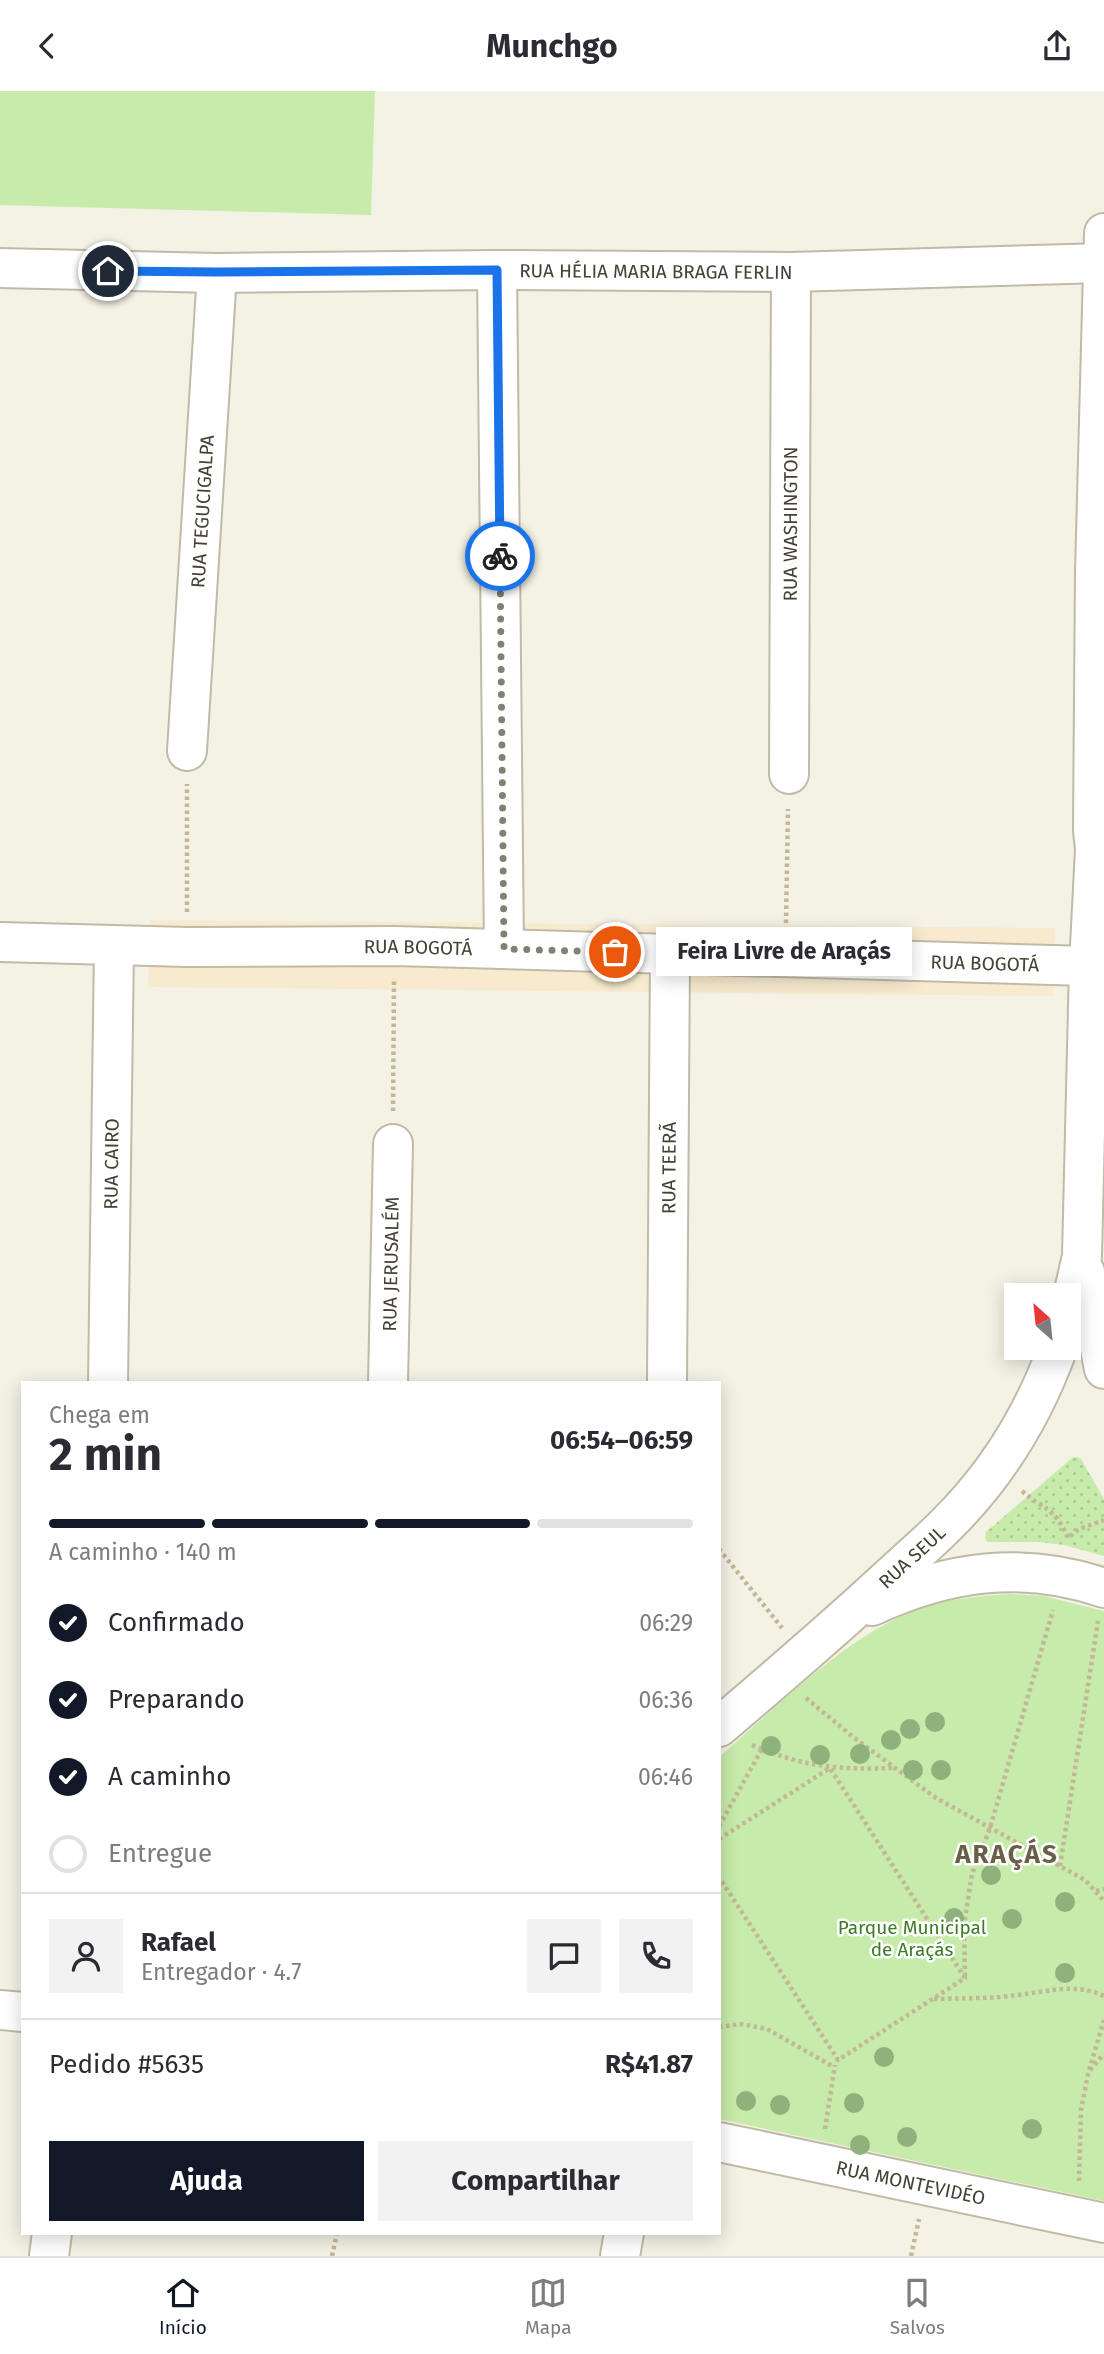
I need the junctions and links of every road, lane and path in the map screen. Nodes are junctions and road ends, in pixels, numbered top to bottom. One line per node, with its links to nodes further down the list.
1 (1103, 253): 5 (street, RUA HÉLIA MARIA BRAGA FERLIN); 8 (street)
2 (0, 268): 4 (street, RUA HÉLIA MARIA BRAGA FERLIN)
3 (497, 270): 4 (street, RUA HÉLIA MARIA BRAGA FERLIN); 5 (street, RUA HÉLIA MARIA BRAGA FERLIN); 13 (street)
4 (217, 272): 6 (street, RUA TEGUCIGALPA)
5 (790, 272): 7 (street, RUA WASHINGTON)
6 (187, 751): 12 (path)
7 (789, 774): 15 (path)
8 (1100, 849): 16 (street)
9 (0, 942): 10 (street, RUA BOGOTÁ)
10 (114, 946): 12 (street, RUA BOGOTÁ); 23 (street, RUA CAIRO)
11 (395, 946): 12 (street, RUA BOGOTÁ); 13 (street, RUA BOGOTÁ); 17 (path)
12 (187, 947)
13 (504, 949): 14 (street, RUA BOGOTÁ)
14 (670, 954): 15 (street, RUA BOGOTÁ); 25 (street, RUA TEERÃ)
15 (786, 957): 16 (street, RUA BOGOTÁ)
16 (1089, 965): 18 (street)
17 (393, 1144): 24 (street, RUA JERUSALÉM)
18 (1094, 1161): 19 (street)
19 (1082, 1256): 20 (street); 22 (street)
20 (1076, 1283)
21 (1053, 1360): 26 (street, RUA SEUL)
22 (1104, 1369)
23 (108, 1381)
24 (388, 1381)
25 (667, 1381)
26 (995, 1467): 27 (path); 31 (street, RUA SEUL)
27 (1104, 1520)
28 (721, 1551): 31 (path)
29 (1102, 1602): 31 (street); 40 (path)
30 (1054, 1606): 38 (path)
31 (808, 1652): 33 (street, RUA SEUL)
32 (803, 1695): 36 (path)
33 (733, 1735): 34 (path)
34 (762, 1749): 35 (path); 37 (path)
35 (830, 1768): 36 (path); 39 (path); 45 (path)
36 (895, 1768): 38 (path)
37 (721, 1822)
38 (990, 1828): 40 (path); 45 (path)
39 (721, 1838)
40 (1060, 1866): 43 (path)
41 (721, 1880): 53 (path)
42 (1104, 1889): 43 (path)
43 (1097, 1891): 44 (path)
44 (1104, 1901)
45 (965, 1978): 47 (path)
46 (1104, 1996): 47 (path)
47 (933, 1999): 53 (path)
48 (0, 2010): 49 (street)
49 (21, 2012)
50 (1104, 2020): 55 (path)
51 (721, 2027): 54 (path)
52 (1104, 2054): 55 (path)
53 (838, 2060): 54 (path)
54 (834, 2067): 56 (path)
55 (1088, 2074): 58 (path)
56 (824, 2133)
57 (721, 2141): 58 (street, RUA MONTEVIDÉO)
58 (1090, 2220)
59 (52, 2235): 62 (street)
60 (337, 2235): 63 (path)
61 (624, 2235): 64 (street)
62 (49, 2256)
63 (332, 2256)
64 (620, 2256)

